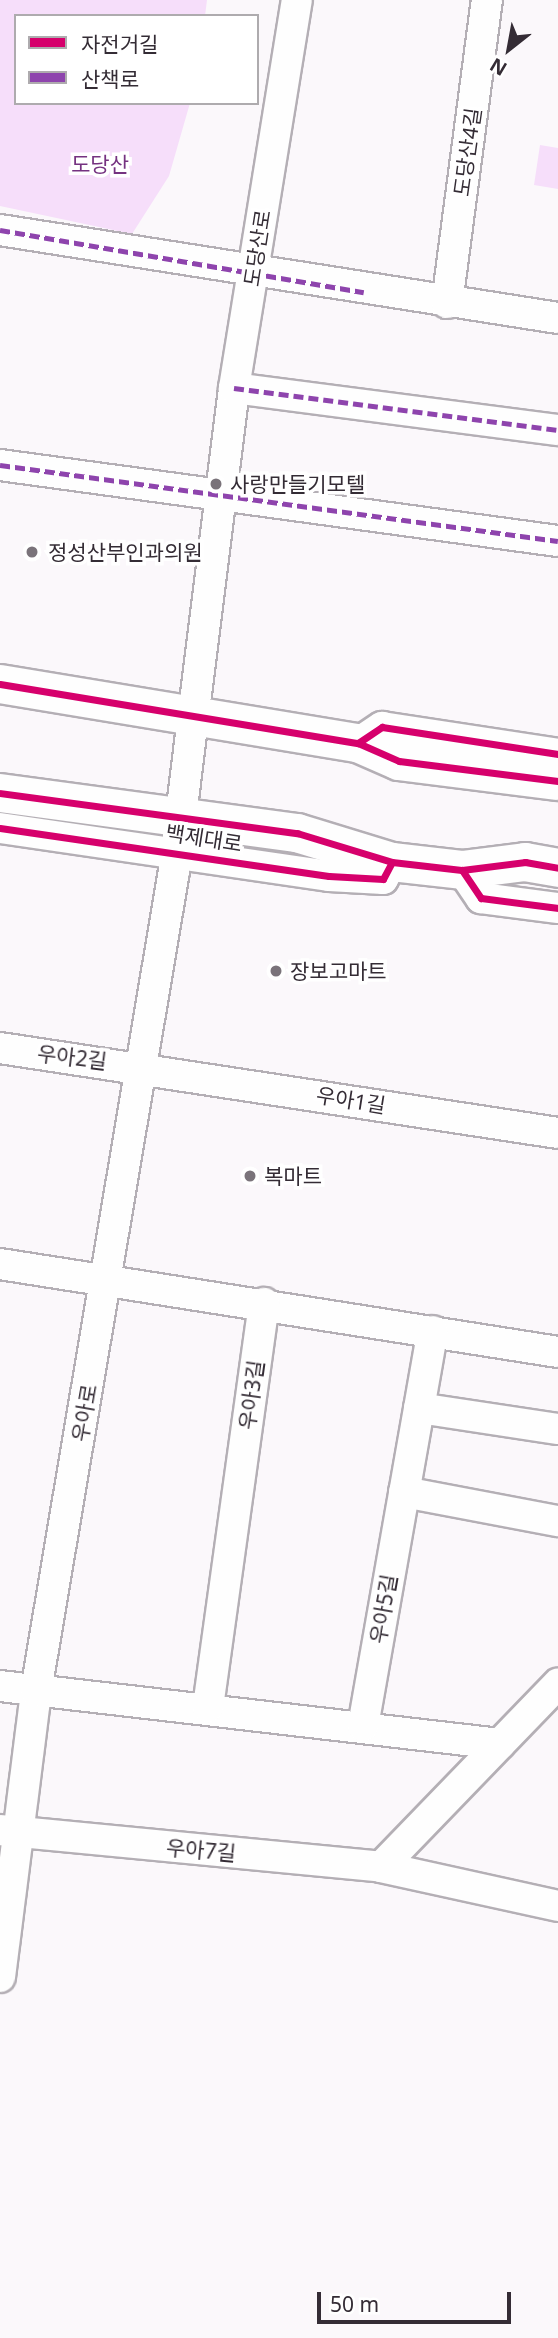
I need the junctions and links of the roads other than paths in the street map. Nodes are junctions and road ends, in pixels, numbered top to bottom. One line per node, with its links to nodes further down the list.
1 (297, 0): 4 (street, 도당산로)
2 (487, 0): 5 (street, 도당산4길)
3 (0, 230): 4 (street)
4 (253, 274): 5 (street); 7 (street, 도당산로)
5 (447, 303): 6 (street)
6 (558, 318)
7 (234, 388): 8 (street); 10 (street, 도당산로)
8 (558, 430)
9 (0, 465): 10 (street)
10 (222, 498): 11 (street); 13 (street, 도당산로)
11 (549, 540)
12 (0, 684): 13 (street)
13 (189, 714): 14 (street); 19 (street, 도당산로)
14 (358, 743): 15 (street); 16 (street)
15 (558, 754)
16 (558, 781)
17 (0, 793): 19 (street, 백제대로)
18 (0, 828): 19 (street, 백제대로)
19 (178, 833): 21 (street, 백제대로); 24 (street, 우아로)
20 (558, 868): 21 (street, 백제대로)
21 (462, 870): 22 (street)
22 (558, 908)
23 (0, 1048): 24 (street, 우아2길)
24 (143, 1067): 25 (street, 우아1길); 27 (street, 우아로)
25 (558, 1133)
26 (0, 1264): 27 (street)
27 (107, 1278): 28 (street); 37 (street, 우아로)
28 (264, 1303): 29 (street); 38 (street, 우아3길)
29 (433, 1331): 30 (street); 31 (street)
30 (558, 1352)
31 (419, 1408): 32 (street); 33 (street)
32 (558, 1429)
33 (404, 1492): 34 (street); 39 (street, 우아5길)
34 (558, 1521)
35 (558, 1684): 40 (street)
36 (0, 1686): 37 (street)
37 (36, 1691): 38 (street); 41 (street, 우아로)
38 (208, 1707): 39 (street)
39 (363, 1726): 40 (street)
40 (500, 1744): 42 (street)
41 (10, 1831): 42 (street, 우아7길); 44 (street, 우아로)
42 (381, 1867): 43 (street, 우아7길)
43 (558, 1906)
44 (0, 1976)

